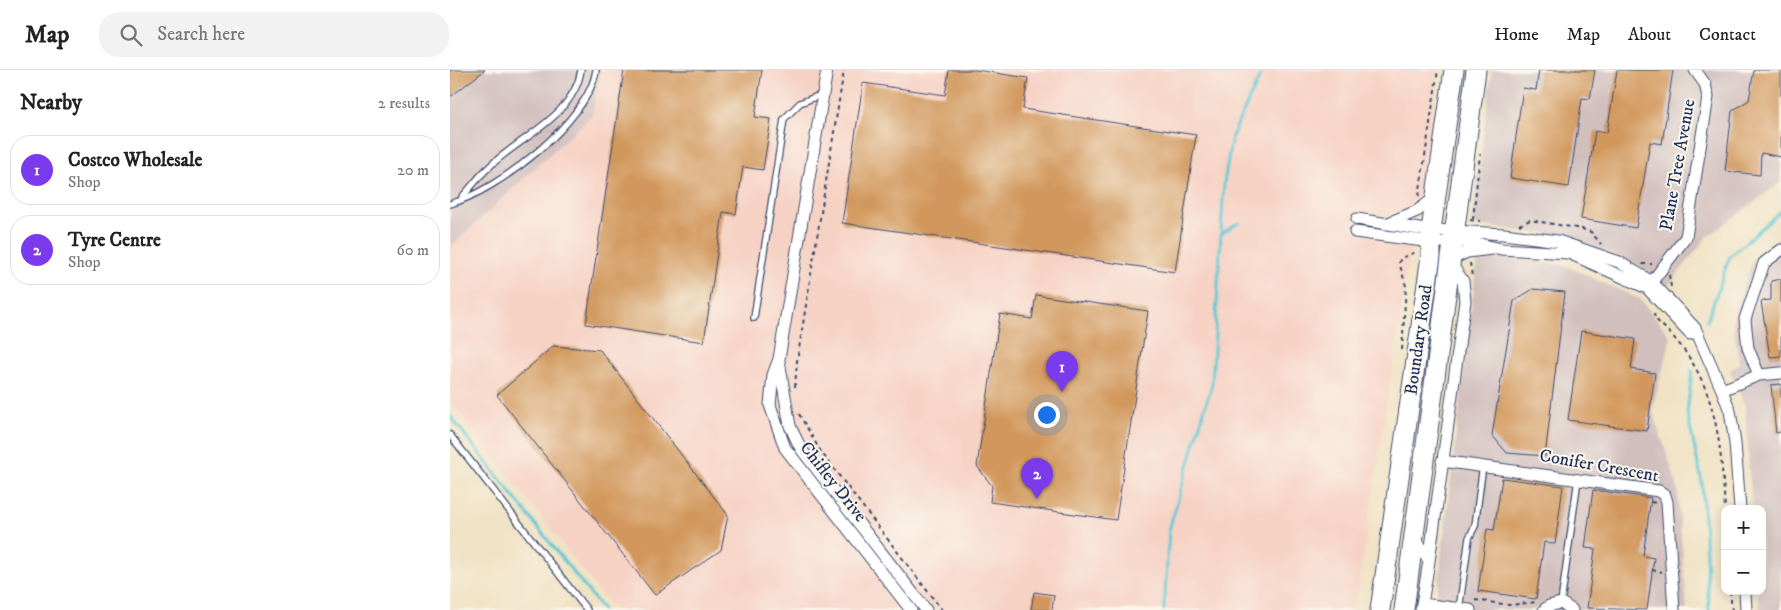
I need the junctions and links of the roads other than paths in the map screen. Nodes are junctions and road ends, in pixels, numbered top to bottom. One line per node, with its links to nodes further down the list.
1 (581, 70): 9 (lane)
2 (596, 70): 9 (lane)
3 (827, 70): 7 (street, Chifley Drive)
4 (1454, 70): 8 (main road, Boundary Road)
5 (1476, 70): 15 (main road, Boundary Road)
6 (1695, 70): 18 (street, Plane Tree Avenue)
7 (823, 94): 19 (lane); 21 (street, Chifley Drive)
8 (1436, 197): 12 (street); 14 (main road, Boundary Road)
9 (461, 199): 10 (lane)
10 (450, 204)
11 (1357, 220): 12 (street)
12 (1384, 224): 14 (street)
13 (1355, 232): 14 (street)
14 (1431, 236): 15 (street); 40 (main road, Boundary Road)
15 (1458, 247): 16 (street); 16 (street); 18 (street); 26 (street); 30 (main road, Boundary Road)
16 (1501, 249): 18 (street)
17 (1781, 250): 23 (street)
18 (1650, 285): 20 (street); 20 (street)
19 (754, 318)
20 (1705, 350): 24 (street)
21 (779, 359): 38 (street, Chifley Drive); 39 (street, Chifley Drive)
22 (1781, 373): 23 (street)
23 (1759, 374): 24 (street)
24 (1722, 390): 29 (street)
25 (450, 435): 37 (lane)
26 (1442, 460): 27 (street, Conifer Crescent); 31 (street)
27 (1483, 465): 28 (street, Conifer Crescent); 36 (lane)
28 (1578, 478): 33 (lane); 43 (street, Conifer Crescent)
29 (1740, 505)
30 (1413, 534): 31 (street); 41 (main road, Boundary Road)
31 (1429, 561): 35 (street)
32 (1745, 595): 44 (street)
33 (1561, 603): 34 (street); 42 (street)
34 (1542, 606)
35 (1422, 607): 36 (street)
36 (1462, 607)
37 (587, 610)
38 (911, 610)
39 (926, 610)
40 (1380, 610)
41 (1404, 610)
42 (1572, 610)
43 (1674, 610)
44 (1746, 610)

